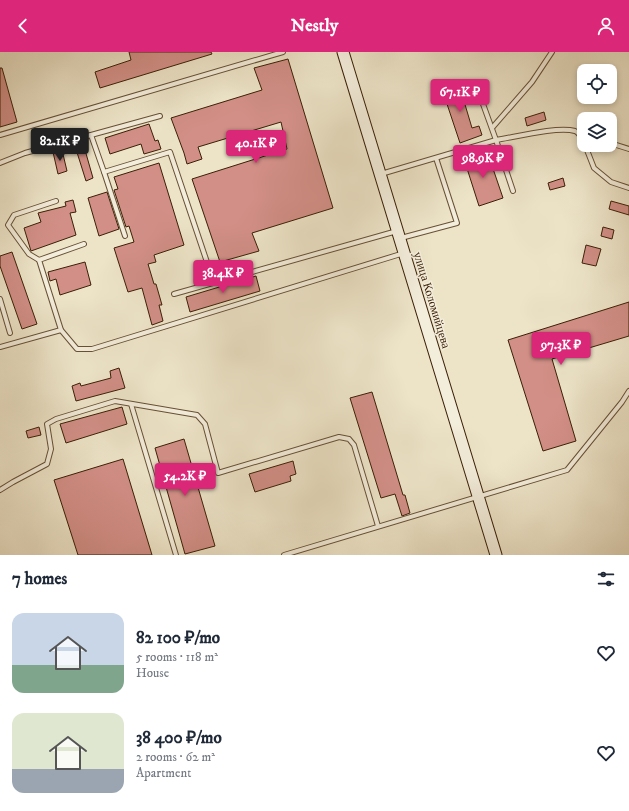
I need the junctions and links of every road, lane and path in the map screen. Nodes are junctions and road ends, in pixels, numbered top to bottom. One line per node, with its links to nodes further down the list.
1 (283, 52): 8 (lane)
2 (343, 52): 17 (street, улица Коломийцева)
3 (552, 52): 6 (lane)
4 (475, 82): 6 (lane)
5 (160, 116): 9 (lane)
6 (492, 128): 10 (lane)
7 (577, 132): 10 (lane)
8 (0, 135)
9 (91, 135): 15 (lane); 16 (lane)
10 (496, 140): 14 (lane); 19 (lane)
11 (617, 146): 12 (lane)
12 (629, 149)
13 (587, 152): 18 (lane)
14 (436, 158): 17 (lane); 21 (lane)
15 (0, 163)
16 (104, 172): 22 (lane); 26 (lane)
17 (380, 174): 21 (street, улица Коломийцева)
18 (629, 188)
19 (513, 191)
20 (56, 201): 25 (lane)
21 (399, 235): 24 (street, улица Коломийцева); 26 (lane)
22 (125, 236)
23 (84, 244): 25 (lane)
24 (404, 253): 29 (lane); 35 (street, улица Коломийцева)
25 (39, 260): 29 (lane)
26 (214, 283): 27 (lane)
27 (174, 294)
28 (0, 299): 30 (lane)
29 (60, 330): 31 (lane)
30 (10, 333)
31 (0, 347)
32 (629, 391): 35 (lane)
33 (131, 404): 34 (lane); 36 (lane); 37 (lane)
34 (0, 490)
35 (478, 496): 36 (lane); 39 (street, улица Коломийцева)
36 (378, 526): 38 (lane)
37 (176, 555)
38 (284, 555)
39 (496, 555)

